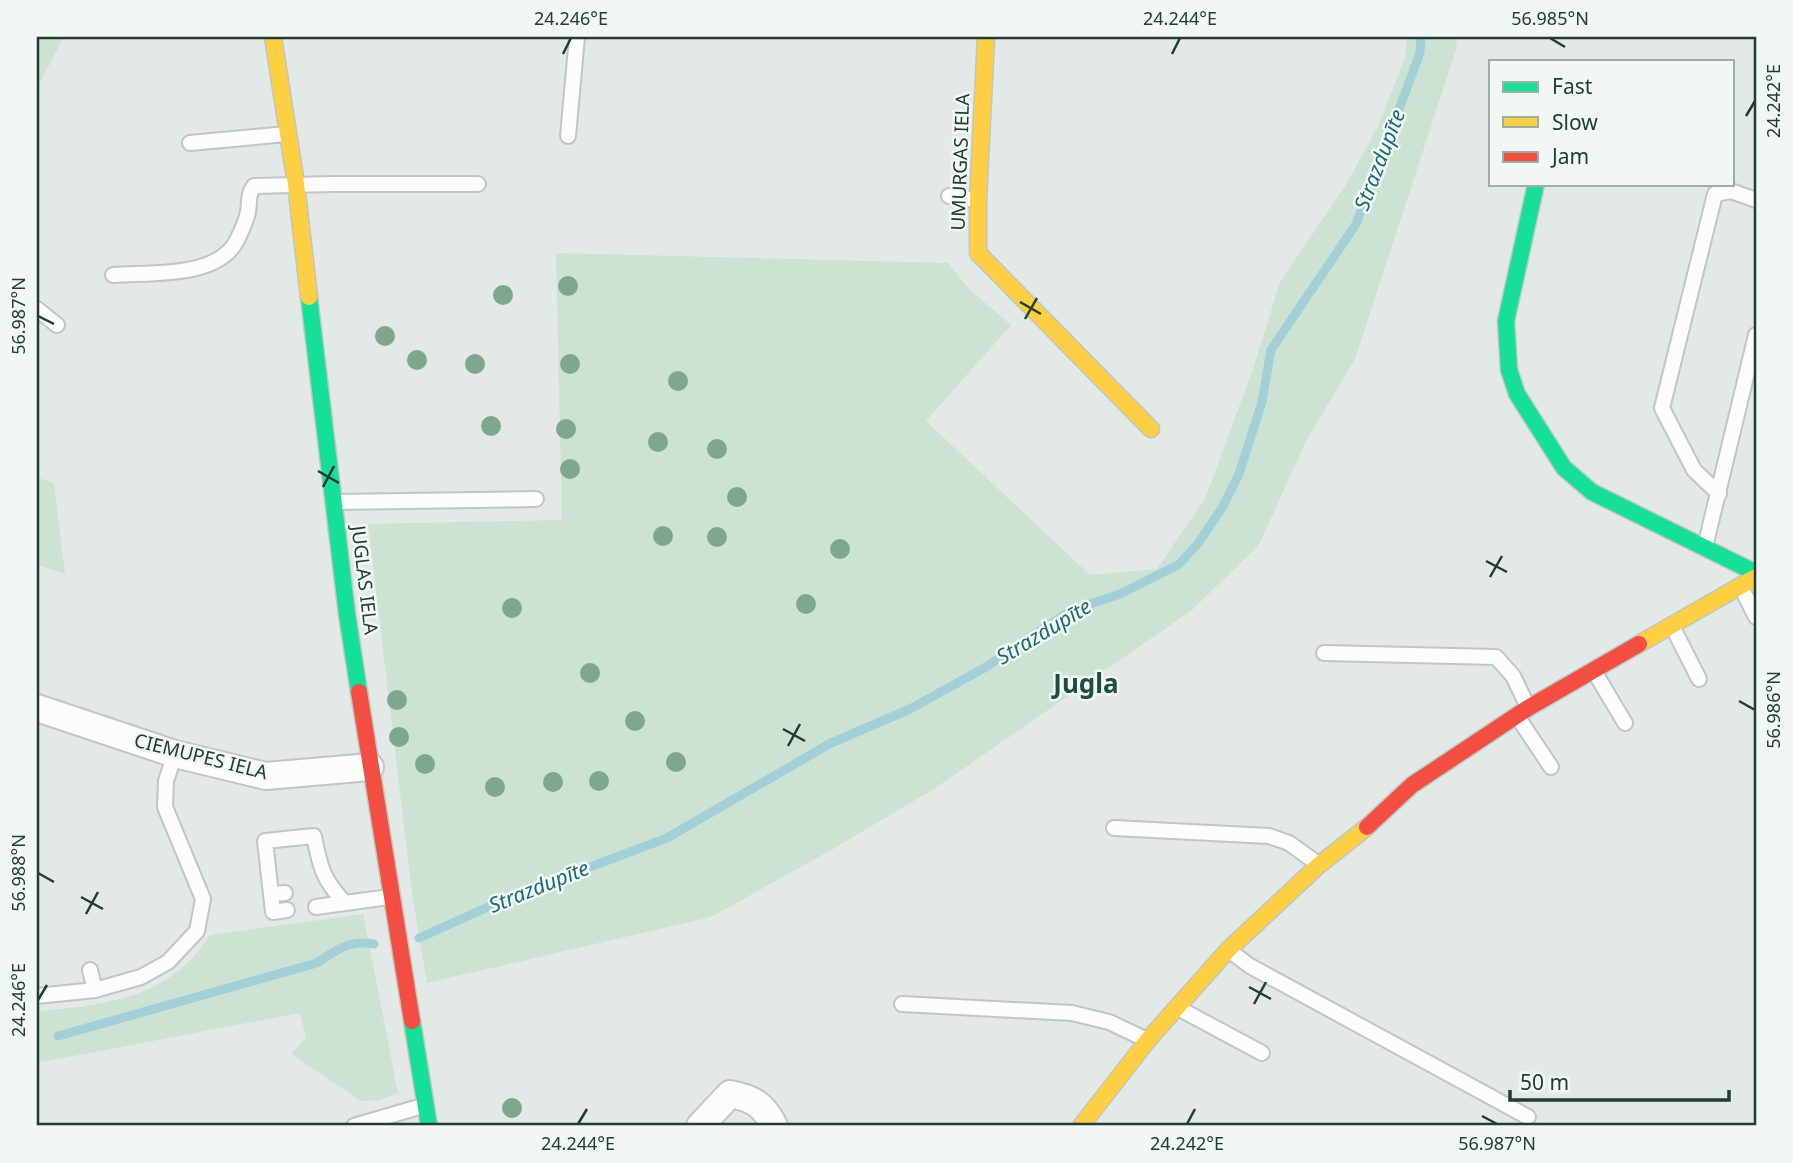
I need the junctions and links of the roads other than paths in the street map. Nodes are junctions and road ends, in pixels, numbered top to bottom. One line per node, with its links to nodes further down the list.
1 (273, 37): 4 (street, JUGLAS IELA)
2 (577, 37): 5 (lane)
3 (986, 37): 11 (street, UMURGAS IELA)
4 (288, 133): 6 (lane); 7 (street, JUGLAS IELA)
5 (568, 136)
6 (190, 143)
7 (296, 184): 8 (lane); 13 (lane); 20 (street, JUGLAS IELA)
8 (478, 184)
9 (1536, 186): 21 (street)
10 (949, 196): 11 (lane)
11 (978, 200): 17 (street, UMURGAS IELA)
12 (1756, 200): 18 (lane)
13 (113, 275)
14 (37, 309): 15 (lane)
15 (57, 325)
16 (1756, 335): 18 (lane)
17 (1151, 429)
18 (1719, 494): 21 (lane)
19 (536, 499): 20 (lane)
20 (333, 502): 33 (street, JUGLAS IELA)
21 (1705, 548): 22 (street)
22 (1756, 575): 23 (street)
23 (1740, 586): 24 (lane); 25 (street)
24 (1756, 617)
25 (1671, 625): 27 (street); 28 (lane)
26 (1324, 653): 30 (lane)
27 (1593, 669): 30 (street); 31 (lane)
28 (1699, 679)
29 (37, 708): 32 (street, CIEMUPES IELA)
30 (1522, 711): 34 (lane); 36 (street)
31 (1625, 723)
32 (175, 754): 33 (street, CIEMUPES IELA); 45 (lane)
33 (370, 767): 40 (street, JUGLAS IELA)
34 (1552, 767)
35 (1114, 828): 36 (lane)
36 (1319, 865): 43 (street)
37 (330, 887): 38 (lane); 39 (lane); 42 (lane)
38 (314, 890)
39 (345, 903): 40 (lane); 41 (lane)
40 (392, 904): 51 (street, JUGLAS IELA)
41 (316, 907)
42 (287, 910)
43 (1228, 950): 48 (street); 52 (lane)
44 (90, 970): 45 (lane)
45 (95, 990): 46 (lane)
46 (37, 996)
47 (902, 1004): 49 (lane)
48 (1177, 1007): 49 (street); 50 (lane)
49 (1148, 1040): 57 (street)
50 (1262, 1053)
51 (427, 1104): 53 (lane); 54 (street, JUGLAS IELA)
52 (1528, 1117)
53 (354, 1126)
54 (429, 1126)
55 (700, 1126): 56 (street)
56 (774, 1126)
57 (1082, 1126)

